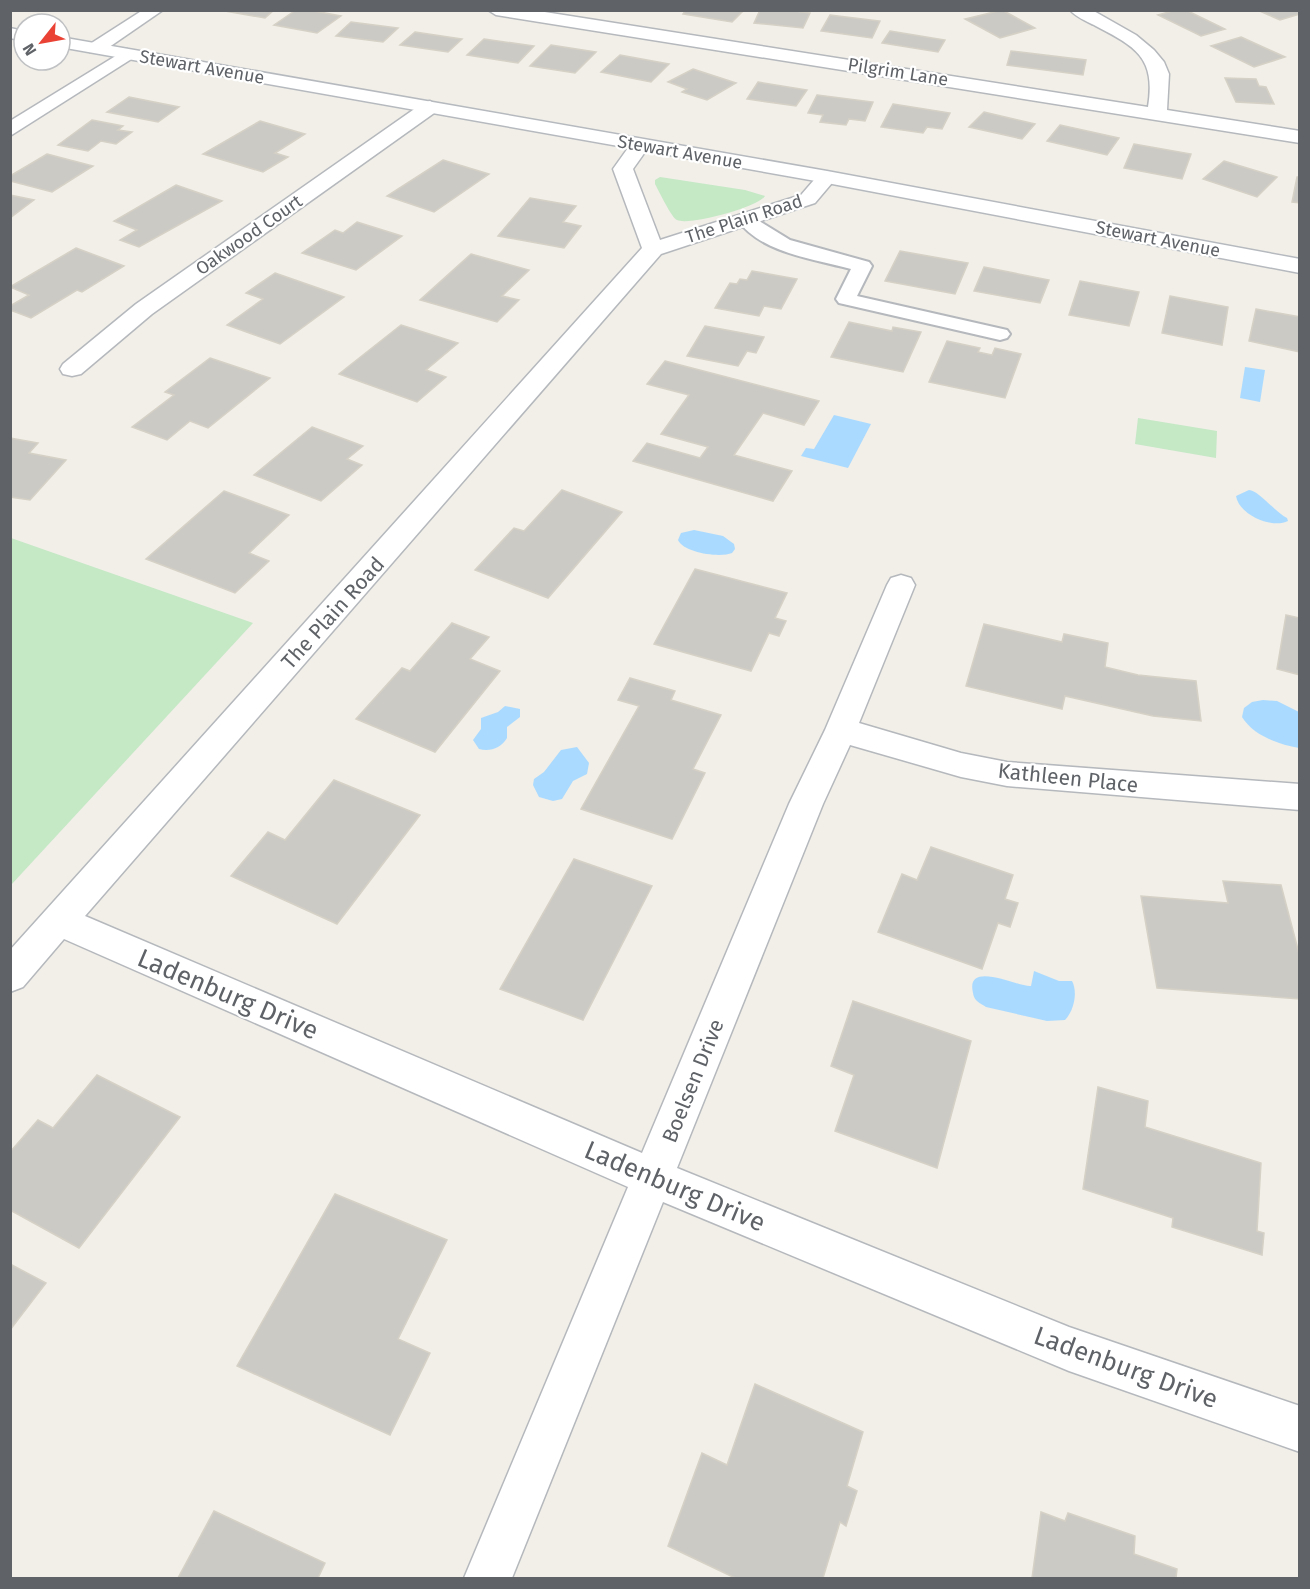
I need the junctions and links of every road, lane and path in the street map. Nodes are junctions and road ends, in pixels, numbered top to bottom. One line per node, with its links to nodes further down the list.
1 (154, 10): 5 (street)
2 (496, 10): 8 (street, Pilgrim Lane)
3 (1077, 10): 8 (street)
4 (72, 44): 5 (street, Stewart Avenue)
5 (96, 48): 6 (street, Stewart Avenue)
6 (127, 54): 7 (street, Stewart Avenue); 9 (street)
7 (430, 107): 11 (street, Stewart Avenue); 17 (street, Oakwood Court)
8 (1157, 113): 10 (street, Pilgrim Lane)
9 (10, 130)
10 (1299, 137)
11 (640, 145): 12 (street, Stewart Avenue); 14 (street)
12 (827, 177): 13 (street, The Plain Road); 15 (street, Stewart Avenue)
13 (746, 219): 14 (street, The Plain Road); 16 (lane)
14 (653, 249): 21 (street, The Plain Road)
15 (1299, 266)
16 (1000, 334)
17 (72, 369)
18 (901, 585): 19 (street, Boelsen Drive)
19 (841, 730): 20 (street, Kathleen Place); 23 (street, Boelsen Drive)
20 (1299, 797)
21 (59, 921): 22 (street, The Plain Road); 23 (street, Ladenburg Drive)
22 (10, 976)
23 (653, 1178): 24 (street, Ladenburg Drive); 25 (street, Boelsen Drive)
24 (1299, 1428)
25 (488, 1578)

